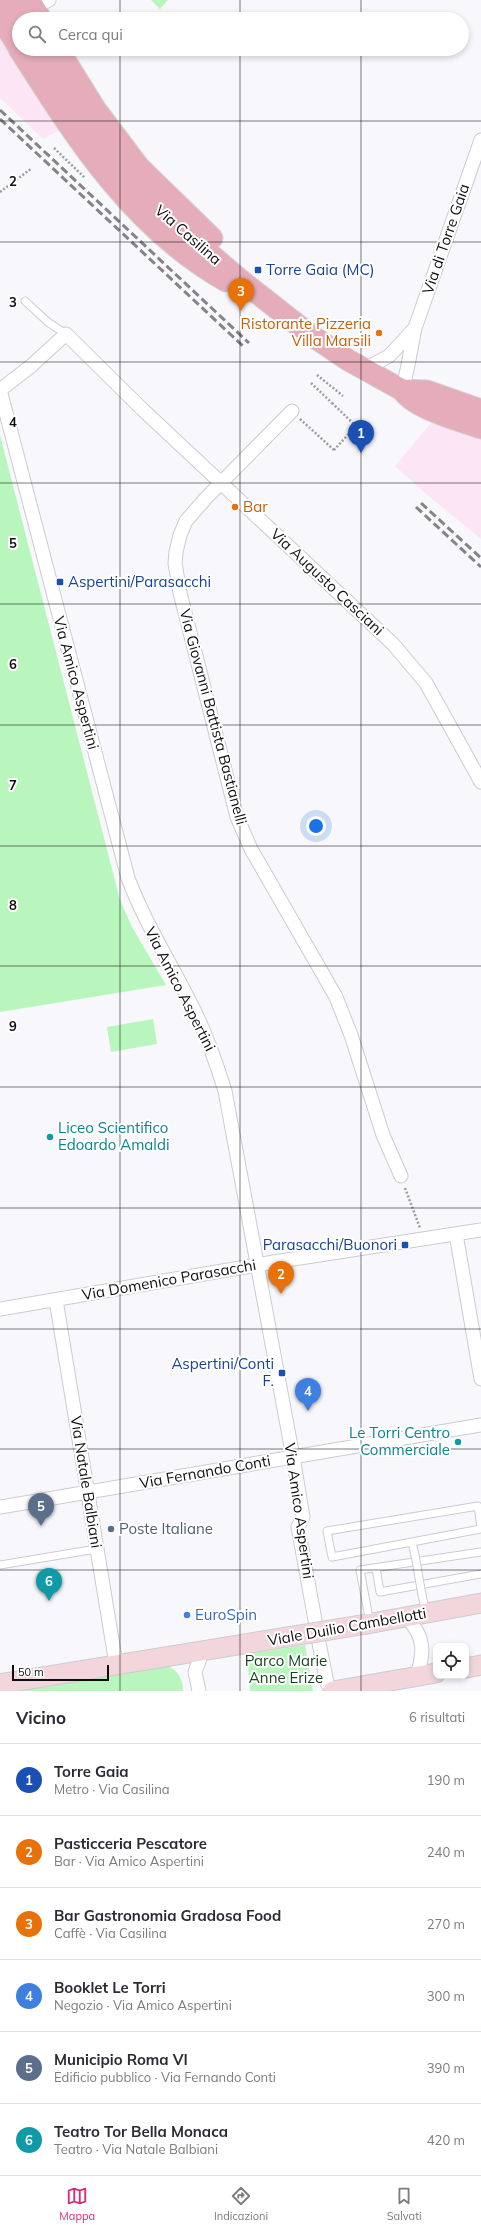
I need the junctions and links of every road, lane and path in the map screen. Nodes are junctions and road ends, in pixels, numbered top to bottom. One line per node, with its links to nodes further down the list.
1 (7, 0): 2 (main road)
2 (34, 9)
3 (0, 18): 4 (main road)
4 (12, 38)
5 (24, 56): 12 (main road)
6 (42, 56): 12 (main road, Via Casilina)
7 (62, 56): 12 (main road)
8 (481, 140): 13 (street, Via di Torre Gaia)
9 (32, 168): 10 (path)
10 (0, 192)
11 (25, 301): 14 (lane)
12 (277, 310): 15 (main road, Via Casilina)
13 (415, 328): 15 (street); 19 (street, Via di Torre Gaia)
14 (66, 334): 18 (street); 24 (street, Via Augusto Casciani)
15 (365, 369): 19 (main road, Via Casilina)
16 (317, 375): 20 (path)
17 (311, 383): 22 (path, bridge)
18 (0, 390): 30 (street, Via Amico Aspertini)
19 (402, 390): 21 (main road, Via Casilina); 23 (main road, Via Casilina)
20 (343, 396)
21 (481, 410)
22 (296, 415): 24 (street, Via Giovanni Battista Bastianelli)
23 (481, 428)
24 (221, 483): 25 (street, Via Augusto Casciani); 26 (street, Via Giovanni Battista Bastianelli)
25 (481, 782)
26 (401, 1176): 29 (path)
27 (481, 1230): 28 (street, Via Domenico Parasacchi)
28 (456, 1234): 29 (street, Via Domenico Parasacchi); 33 (street)
29 (424, 1240): 30 (street, Via Domenico Parasacchi)
30 (256, 1265): 31 (street, Via Domenico Parasacchi); 35 (street, Via Amico Aspertini)
31 (56, 1300): 32 (street, Via Domenico Parasacchi); 36 (street, Via Natale Balbiani)
32 (0, 1309)
33 (481, 1379)
34 (481, 1425): 35 (street, Via Fernando Conti)
35 (292, 1457): 36 (street, Via Fernando Conti); 48 (street, Via Amico Aspertini)
36 (88, 1491): 37 (street, Via Fernando Conti); 40 (street, Via Natale Balbiani)
37 (0, 1507)
38 (481, 1528): 39 (lane); 39 (lane)
39 (412, 1542): 46 (lane, bridge)
40 (96, 1549): 42 (lane); 52 (street, Via Natale Balbiani)
41 (481, 1552): 43 (lane)
42 (0, 1565)
43 (376, 1568): 44 (lane); 49 (lane)
44 (481, 1574)
45 (481, 1603): 46 (main road, Viale Duilio Cambellotti)
46 (426, 1613): 47 (main road, Viale Duilio Cambellotti)
47 (406, 1617): 49 (main road, Viale Duilio Cambellotti); 56 (street)
48 (315, 1620)
49 (368, 1623): 51 (main road, Viale Duilio Cambellotti, bridge)
50 (319, 1643): 58 (street)
51 (203, 1650): 52 (main road, Viale Duilio Cambellotti); 59 (street)
52 (116, 1664): 57 (main road, Viale Duilio Cambellotti)
53 (481, 1665): 54 (main road)
54 (469, 1667)
55 (433, 1674): 56 (main road)
56 (416, 1677): 58 (main road)
57 (0, 1684)
58 (330, 1687)
59 (199, 1691)

